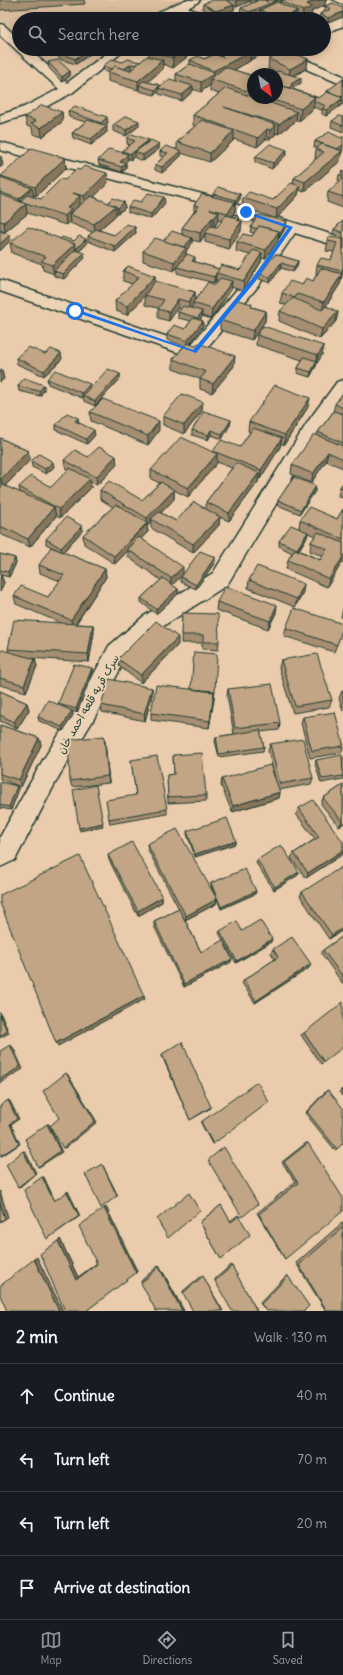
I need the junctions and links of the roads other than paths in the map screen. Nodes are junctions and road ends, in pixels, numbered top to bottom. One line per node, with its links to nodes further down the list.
1 (194, 0): 3 (street)
2 (322, 0): 4 (street)
3 (179, 8): 5 (street); 6 (street)
4 (343, 11)
5 (172, 12)
6 (188, 12)
7 (343, 21): 8 (street)
8 (331, 27)
9 (0, 28): 10 (street)
10 (12, 39)
11 (30, 56): 15 (street)
12 (111, 56): 15 (street)
13 (291, 56): 14 (street)
14 (343, 81)
15 (67, 90): 16 (street)
16 (0, 119)
17 (0, 146): 18 (street)
18 (291, 227): 19 (street); 20 (street)
19 (343, 243)
20 (0, 285)
21 (343, 386): 22 (street, سرک قریه قلعه احمد خان)
22 (0, 855)

